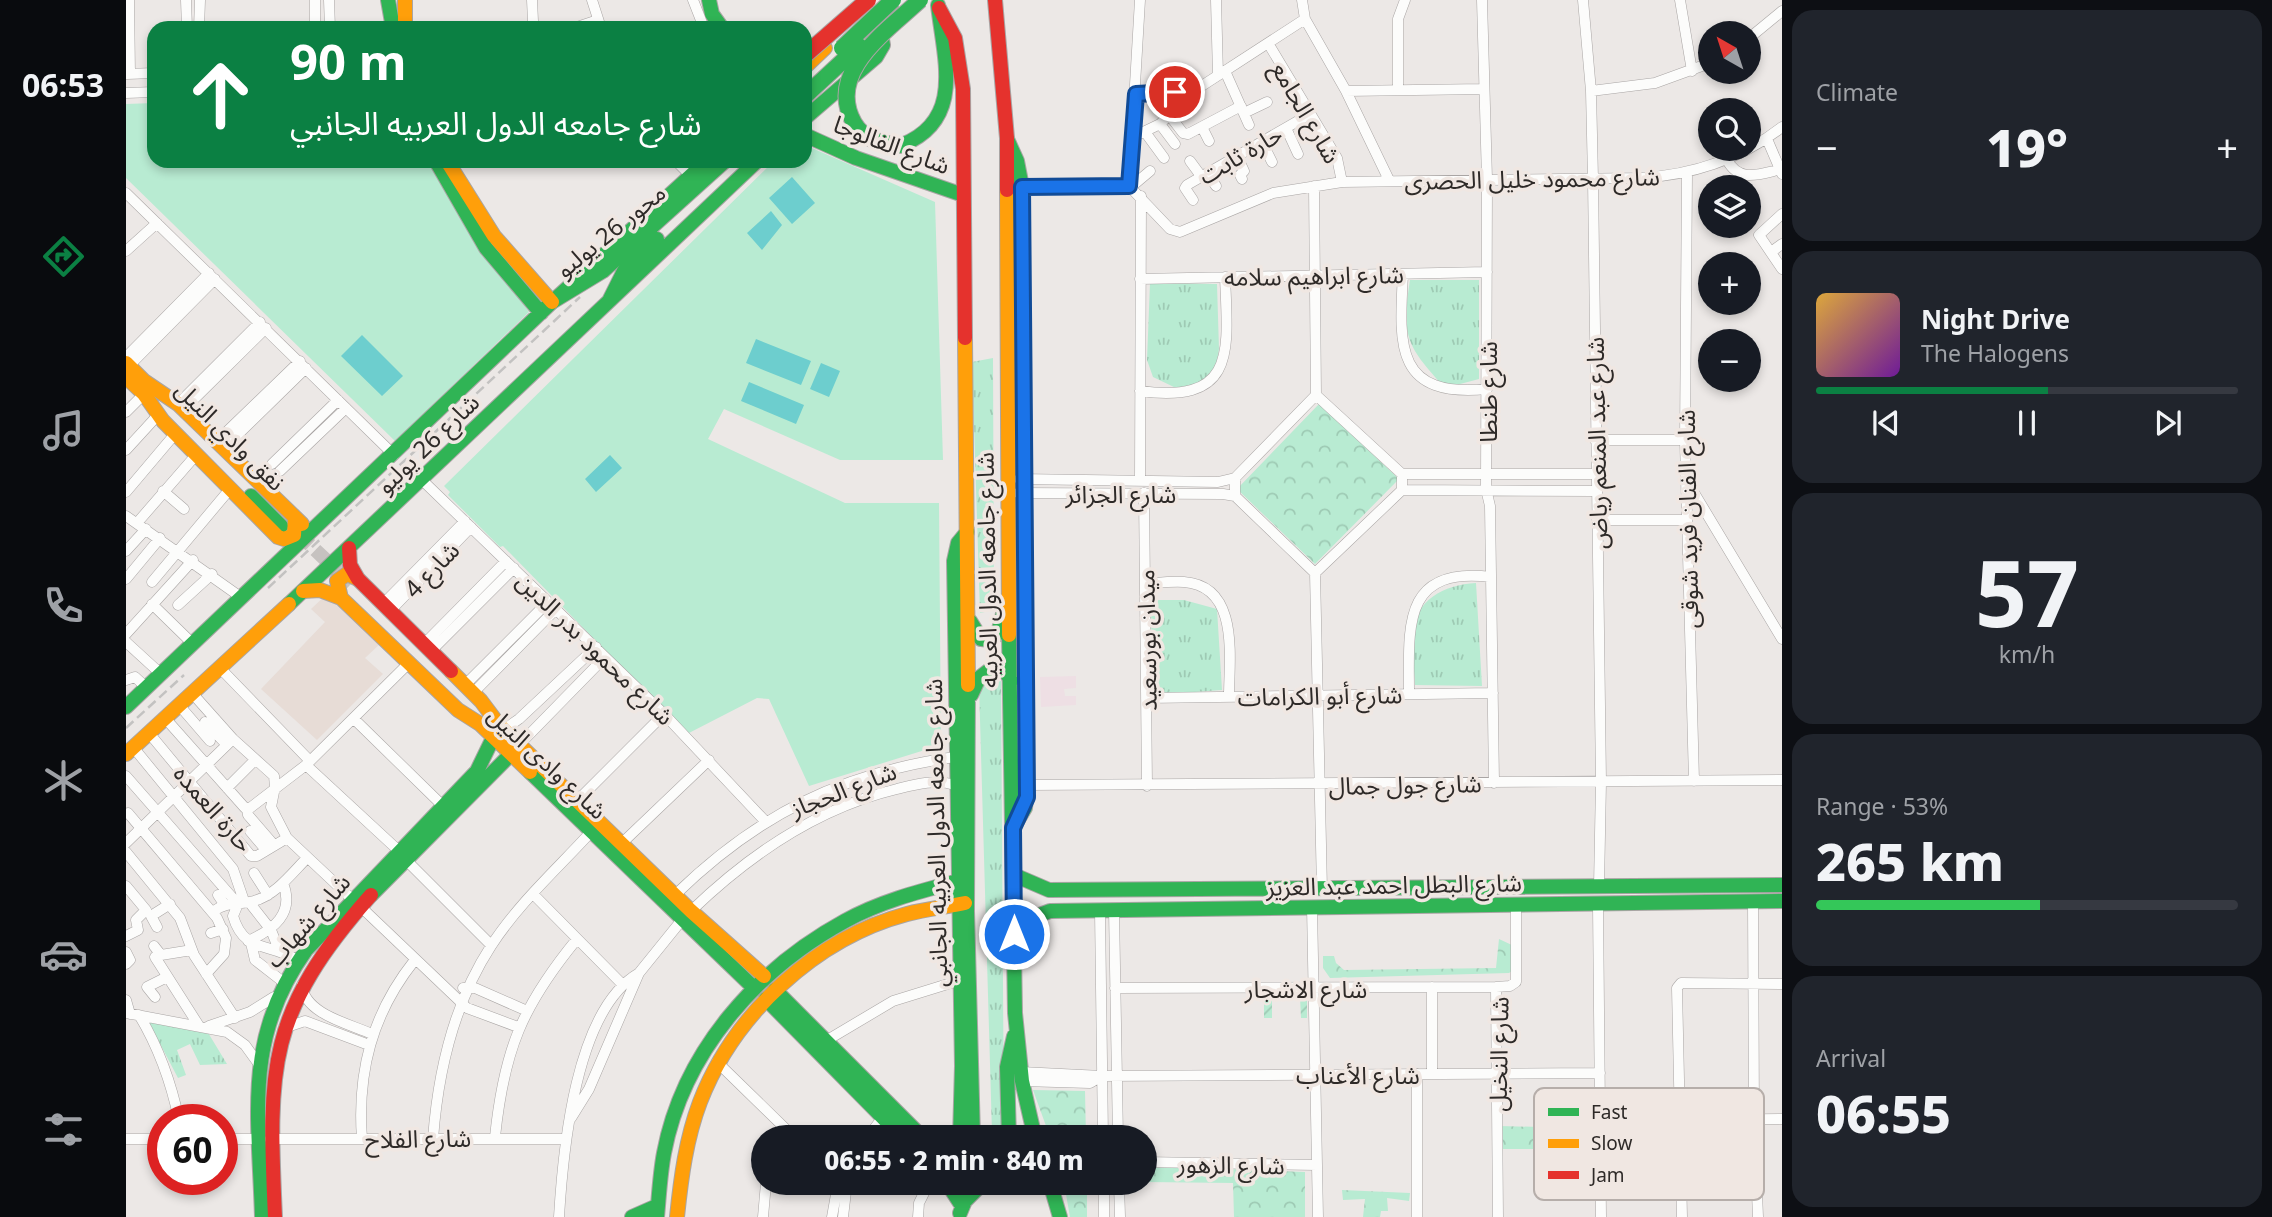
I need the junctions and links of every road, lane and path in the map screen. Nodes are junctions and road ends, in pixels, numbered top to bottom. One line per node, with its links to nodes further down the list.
1 (129, 0): 47 (street)
2 (186, 0): 29 (street)
3 (200, 0): 30 (street)
4 (315, 0): 31 (street)
5 (330, 0): 32 (street)
6 (388, 0): 33 (main road)
7 (405, 0): 34 (main road)
8 (532, 0): 35 (street)
9 (592, 0): 36 (street)
10 (693, 0): 37 (street)
11 (709, 0): 38 (main road)
12 (859, 0): 28 (main road)
13 (869, 0): 41 (main road, bridge)
14 (893, 0): 48 (main road, bridge)
15 (906, 0): 49 (main road, bridge)
16 (920, 0): 25 (main road, bridge)
17 (995, 0): 71 (main road, شارع جامعه الدول العربيه)
18 (1140, 0): 57 (street)
19 (1216, 0): 46 (street)
20 (1302, 0): 27 (street)
21 (1405, 0): 50 (street)
22 (1482, 0): 51 (street, شارع طنطا)
23 (1583, 0): 54 (street, شارع عبد المنعم رياض)
24 (1680, 0): 44 (street)
25 (936, 2): 106 (main road, شارع جامعه الدول العربيه)
26 (1782, 11): 39 (street)
27 (1305, 19): 40 (street); 53 (street)
28 (853, 20): 42 (main road); 60 (main road)
29 (187, 21)
30 (200, 21)
31 (315, 21)
32 (330, 21)
33 (392, 21)
34 (405, 21)
35 (533, 21)
36 (599, 21)
37 (701, 21)
38 (717, 21)
39 (1761, 28)
40 (1268, 43): 46 (street); 61 (street, شارع الجامع)
41 (812, 49)
42 (812, 60)
43 (1698, 68): 44 (street)
44 (1692, 71): 54 (street)
45 (147, 73): 47 (street)
46 (1222, 73): 52 (street); 59 (street)
47 (128, 74)
48 (812, 77)
49 (812, 89)
50 (1398, 89): 51 (street); 53 (street)
51 (1484, 89): 98 (street, شارع طنطا)
52 (1194, 91): 57 (street); 62 (street)
53 (1346, 91): 99 (street)
54 (1591, 91): 96 (street, شارع عبد المنعم رياض)
55 (147, 92): 56 (street)
56 (126, 93)
57 (1136, 94): 69 (street)
58 (1267, 102): 59 (street)
59 (1243, 110): 64 (street); 66 (street)
60 (812, 112)
61 (1310, 114): 67 (street, حارة ثابت); 100 (street, شارع الجامع)
62 (1170, 116): 63 (street); 66 (street)
63 (1160, 124): 68 (street); 76 (street)
64 (1249, 125)
65 (1782, 127): 72 (street, شارع محمود خليل الحصرى)
66 (1202, 128): 73 (street)
67 (1286, 128): 74 (street, حارة ثابت); 77 (street)
68 (1145, 132): 69 (street); 79 (street)
69 (1133, 137): 101 (street)
70 (812, 138): 106 (main road, شارع الفالوجا)
71 (1007, 138): 104 (main road); 136 (main road, شارع جامعه الدول العربيه)
72 (1767, 139): 75 (street, شارع محمود خليل الحصرى); 92 (street)
73 (1209, 141)
74 (1262, 142): 78 (street, حارة ثابت); 83 (street)
75 (1761, 142)
76 (1175, 145)
77 (1298, 154)
78 (1237, 156): 94 (street, حارة ثابت); 97 (street)
79 (1164, 158)
80 (1190, 161): 94 (street)
81 (1724, 161): 93 (street, شارع محمود خليل الحصرى)
82 (1728, 161): 92 (street)
83 (1272, 162)
84 (441, 168): 110 (main road)
85 (450, 168): 110 (main road)
86 (683, 168): 95 (street)
87 (700, 168): 95 (main road, شارع 26 يوليو)
88 (718, 168): 111 (main road, محور 26 يوليو)
89 (730, 168): 111 (main road, محور 26 يوليو)
90 (750, 168): 123 (main road, شارع 26 يوليو)
91 (1150, 171): 101 (street)
92 (1780, 172)
93 (1687, 173): 96 (street, شارع محمود خليل الحصرى); 139 (street, شارع الفنان فريد شوقى)
94 (1204, 175): 102 (street); 108 (street, حارة ثابت)
95 (691, 176): 124 (main road, شارع 26 يوليو)
96 (1593, 178): 98 (street, شارع محمود خليل الحصرى); 138 (street, شارع عبد المنعم رياض)
97 (1242, 179)
98 (1487, 179): 99 (street, شارع محمود خليل الحصرى); 117 (street, شارع طنطا)
99 (1389, 180): 100 (street, شارع محمود خليل الحصرى)
100 (1342, 182): 103 (street, شارع محمود خليل الحصرى)
101 (1130, 186): 104 (street); 107 (street)
102 (1216, 186)
103 (1314, 186): 107 (street); 119 (street)
104 (1022, 187): 136 (main road)
105 (126, 193): 112 (street)
106 (963, 195): 170 (main road, شارع جامعه الدول العربيه)
107 (1141, 196): 122 (street)
108 (1193, 200)
109 (1782, 214): 115 (street)
110 (474, 218): 124 (main road)
111 (671, 218): 123 (main road, محور 26 يوليو); 124 (main road, محور 26 يوليو)
112 (157, 223): 114 (street); 120 (street)
113 (1782, 244): 115 (street)
114 (126, 251)
115 (1771, 252): 116 (street)
116 (1782, 267)
117 (1487, 272): 118 (street, شارع ابراهيم سلامه); 129 (street, شارع طنطا)
118 (1403, 274): 119 (street, شارع ابراهيم سلامه); 129 (street)
119 (1315, 275): 121 (street, شارع ابراهيم سلامه); 131 (street)
120 (212, 276): 125 (street); 127 (street)
121 (1225, 277): 122 (street, شارع ابراهيم سلامه); 130 (street)
122 (1140, 279): 130 (street)
123 (610, 299): 149 (main road, شارع 26 يوليو)
124 (546, 307): 143 (main road, شارع 26 يوليو)
125 (263, 325): 126 (street); 133 (street)
126 (303, 365): 132 (street); 140 (street)
127 (127, 366): 128 (main road)
128 (144, 387): 133 (main road); 134 (street); 135 (main road); 168 (main road, نفق وادي النيل)
129 (1486, 389): 147 (street, شارع طنطا)
130 (1140, 391): 151 (street)
131 (1316, 395): 145 (street); 148 (street)
132 (342, 404): 143 (street); 144 (street)
133 (181, 406): 140 (main road)
134 (126, 412)
135 (158, 415): 137 (main road); 141 (street)
136 (1016, 431): 152 (main road, شارع جامعه الدول العربيه); 153 (main road)
137 (175, 434): 142 (main road); 159 (street)
138 (1595, 440): 139 (street); 146 (street, شارع عبد المنعم رياض)
139 (1685, 440): 150 (street, شارع الفنان فريد شوقى)
140 (219, 446): 168 (main road)
141 (126, 450)
142 (196, 455): 154 (main road); 157 (street)
143 (394, 455): 169 (main road, شارع 26 يوليو)
144 (276, 468)
145 (1402, 474): 147 (street); 156 (street)
146 (1596, 474): 147 (street); 158 (street, شارع عبد المنعم رياض)
147 (1486, 475): 155 (street, شارع طنطا)
148 (1235, 478): 151 (street, شارع الجزائر); 161 (street)
149 (422, 480): 166 (street, شارع محمود بدر الدين); 172 (main road, شارع 26 يوليو)
150 (1687, 480): 165 (street, شارع الفنان فريد شوقى); 193 (street)
151 (1140, 481): 153 (street, شارع الجزائر)
152 (1007, 486): 153 (street, شارع الجزائر); 184 (main road, شارع جامعه الدول العربيه)
153 (1024, 486): 160 (street, شارع الجزائر); 239 (main road)
154 (230, 489): 168 (main road); 173 (street)
155 (1486, 489): 156 (street); 158 (street); 179 (street, شارع طنطا)
156 (1402, 490): 177 (street)
157 (163, 491): 162 (street); 167 (street)
158 (1596, 491): 164 (street, شارع عبد المنعم رياض)
159 (126, 492)
160 (1144, 493): 161 (street, شارع الجزائر); 182 (street, ميدان بورسعيد)
161 (1235, 496): 177 (street)
162 (184, 509)
163 (126, 516): 167 (street)
164 (1597, 520): 165 (street); 236 (street, شارع عبد المنعم رياض)
165 (1686, 520): 235 (street, شارع الفنان فريد شوقى)
166 (468, 524): 176 (street, شارع محمود بدر الدين); 190 (street, شارع 4)
167 (142, 526): 171 (street); 174 (street)
168 (285, 526): 169 (main road)
169 (317, 528): 186 (main road, شارع 26 يوليو)
170 (967, 532): 191 (main road, شارع جامعه الدول العربيه); 226 (main road, شارع جامعه الدول العربيه الجانبي)
171 (160, 538): 173 (street); 180 (street)
172 (349, 548): 183 (main road, شارع وادى النيل); 185 (main road, شارع 26 يوليو)
173 (178, 550): 175 (street); 181 (street)
174 (126, 551)
175 (192, 561): 178 (street); 187 (street)
176 (510, 564): 189 (street, شارع محمود بدر الدين); 197 (street)
177 (1315, 573): 209 (street)
178 (212, 574): 186 (street); 188 (street)
179 (1491, 577): 207 (street, شارع طنطا); 208 (street)
180 (126, 579)
181 (152, 582)
182 (1145, 584): 210 (street); 211 (street, ميدان بورسعيد)
183 (349, 588): 185 (main road); 190 (main road, شارع وادى النيل); 199 (main road, شارع وادى النيل); 219 (main road); 220 (main road)
184 (1009, 589): 191 (main road); 203 (main road, شارع جامعه الدول العربيه)
185 (303, 591): 200 (main road, شارع 26 يوليو)
186 (242, 598): 195 (main road, شارع 26 يوليو)
187 (152, 604): 192 (street); 195 (street)
188 (178, 605)
189 (552, 605): 196 (street, شارع محمود بدر الدين); 205 (street)
190 (386, 607): 197 (main road, شارع وادى النيل)
191 (969, 619): 212 (main road, شارع جامعه الدول العربيه)
192 (126, 634)
193 (1782, 639)
194 (126, 642): 201 (street)
195 (193, 645): 201 (main road, شارع 26 يوليو)
196 (596, 647): 198 (street, شارع محمود بدر الدين); 220 (street)
197 (428, 648): 205 (main road, شارع وادى النيل)
198 (605, 657): 215 (street, شارع محمود بدر الدين); 225 (street)
199 (409, 663): 217 (street); 219 (main road, شارع وادى النيل)
200 (220, 668): 206 (main road, شارع 26 يوليو); 229 (street)
201 (161, 674): 204 (main road, شارع 26 يوليو)
202 (126, 680): 204 (street)
203 (1010, 681): 212 (main road); 255 (main road, شارع جامعه الدول العربيه)
204 (147, 688): 214 (main road, شارع 26 يوليو)
205 (469, 689): 220 (main road, شارع وادى النيل)
206 (192, 693): 213 (main road, شارع 26 يوليو); 223 (street)
207 (1493, 693): 208 (street, شارع أبو الكرامات); 237 (street, شارع طنطا)
208 (1409, 694): 209 (street, شارع أبو الكرامات)
209 (1318, 695): 210 (street, شارع أبو الكرامات); 240 (street)
210 (1229, 697): 211 (street, شارع أبو الكرامات)
211 (1146, 698): 241 (street, ميدان بورسعيد)
212 (969, 700): 268 (main road, شارع جامعه الدول العربيه)
213 (179, 705): 216 (main road, شارع 26 يوليو); 222 (street)
214 (126, 707)
215 (664, 714): 228 (street, شارع محمود بدر الدين); 247 (street)
216 (165, 718): 221 (main road, شارع 26 يوليو); 230 (street)
217 (354, 719): 229 (street); 248 (street)
218 (205, 722): 223 (street)
219 (480, 724): 220 (main road, شارع وادى النيل)
220 (498, 731): 225 (main road, شارع وادى النيل); 231 (main road, شارع شهاب)
221 (149, 733): 224 (main road, شارع 26 يوليو); 234 (street, حارة العمده)
222 (210, 741)
223 (230, 742): 227 (street); 230 (street)
224 (130, 750): 246 (street)
225 (515, 750): 231 (main road, شارع شهاب); 247 (main road, شارع وادى النيل); 258 (main road, شارع وادى النيل)
226 (956, 757): 238 (main road, شارع جامعه الدول العربيه الجانبي); 244 (street, شارع الحجاز)
227 (255, 760): 242 (street); 243 (street)
228 (709, 760): 254 (street, شارع محمود بدر الدين); 261 (street)
229 (308, 763): 242 (street); 264 (street)
230 (207, 764): 234 (street); 243 (street)
231 (490, 766): 248 (main road, شارع شهاب); 264 (main road, شارع شهاب)
232 (126, 776): 252 (street)
233 (1782, 780): 235 (street, شارع جول جمال)
234 (189, 781): 246 (street); 262 (street, حارة العمده)
235 (1694, 781): 236 (street, شارع جول جمال)
236 (1601, 782): 237 (street, شارع جول جمال); 272 (street, شارع عبد المنعم رياض)
237 (1494, 783): 240 (street, شارع جول جمال)
238 (956, 785): 249 (street, شارع الحجاز); 268 (main road, شارع جامعه الدول العربيه الجانبي)
239 (1027, 785): 241 (street, شارع جول جمال); 255 (main road)
240 (1320, 785): 241 (street, شارع جول جمال); 274 (street)
241 (1147, 786)
242 (275, 787): 250 (street); 259 (street)
243 (227, 788): 250 (street)
244 (831, 788): 245 (street, شارع الحجاز); 249 (street)
245 (812, 796): 253 (street); 254 (street, شارع الحجاز)
246 (173, 797): 252 (street); 281 (street)
247 (577, 801): 261 (main road, شارع وادى النيل)
248 (443, 806): 264 (main road, شارع شهاب)
249 (838, 808): 253 (street, شارع الحجاز)
250 (247, 809): 262 (street)
251 (128, 813): 256 (street)
252 (158, 813): 256 (street); 281 (street)
253 (822, 816): 292 (street, شارع الحجاز)
254 (765, 821): 278 (street, شارع الحجاز)
255 (1013, 828): 267 (main road, شارع جامعه الدول العربيه)
256 (141, 829): 260 (street); 290 (street)
257 (250, 831): 262 (street)
258 (590, 833): 277 (street); 292 (main road, شارع وادى النيل)
259 (287, 838): 262 (street, حارة العمده); 265 (street)
260 (126, 843)
261 (621, 844): 278 (main road, شارع وادى النيل)
262 (270, 848)
263 (126, 852): 283 (street)
264 (403, 856): 284 (main road, شارع شهاب); 302 (street)
265 (307, 858): 269 (street); 284 (street)
266 (254, 873): 276 (street)
267 (1014, 875): 273 (main road, شارع البطل احمد عبد العزيز); 298 (main road, شارع جامعه الدول العربيه)
268 (963, 879): 275 (main road); 282 (main road, شارع جامعه الدول العربيه)
269 (283, 883): 276 (street); 294 (street)
270 (1782, 885): 272 (main road, شارع البطل احمد عبد العزيز)
271 (126, 886): 299 (street)
272 (1599, 886): 274 (main road, شارع البطل احمد عبد العزيز); 286 (main road)
273 (1049, 890): 274 (main road, شارع البطل احمد عبد العزيز); 289 (main road)
274 (1322, 890)
275 (909, 892): 291 (main road); 314 (main road)
276 (268, 895): 281 (street)
277 (534, 895): 300 (street); 302 (street)
278 (675, 895): 292 (main road, شارع وادى النيل)
279 (1754, 901): 280 (main road, شارع البطل احمد عبد العزيز); 286 (main road, شارع البطل احمد عبد العزيز); 315 (street)
280 (1782, 901)
281 (244, 902): 290 (street); 294 (street); 295 (street)
282 (962, 903): 291 (main road); 312 (main road, شارع جامعه الدول العربيه)
283 (170, 904): 293 (street); 303 (street)
284 (357, 904): 306 (main road, شارع شهاب); 307 (street); 317 (main road, شارع شهاب)
285 (1516, 905): 286 (main road, شارع البطل احمد عبد العزيز); 287 (main road, شارع البطل احمد عبد العزيز); 321 (street, شارع النخيل)
286 (1598, 905): 342 (street)
287 (1312, 907): 288 (main road, شارع البطل احمد عبد العزيز); 324 (street)
288 (1107, 910): 289 (main road, شارع البطل احمد عبد العزيز); 322 (street); 347 (street)
289 (1050, 911): 298 (main road, شارع البطل احمد عبد العزيز)
290 (212, 912): 297 (street)
291 (916, 912): 325 (main road)
292 (686, 916): 309 (street, شارع الحجاز); 314 (main road, شارع وادى النيل)
293 (157, 927)
294 (271, 930): 301 (street); 304 (street)
295 (239, 932): 297 (street); 301 (street)
296 (211, 933): 297 (street)
297 (225, 933): 310 (street)
298 (1014, 934): 335 (main road, شارع جامعه الدول العربيه)
299 (126, 936)
300 (577, 939): 318 (street); 330 (street)
301 (250, 942): 304 (street); 313 (street)
302 (491, 945): 319 (street)
303 (192, 950): 310 (street); 311 (street)
304 (279, 950): 306 (street)
305 (126, 952): 308 (street)
306 (297, 960): 313 (main road, شارع شهاب)
307 (414, 961): 323 (street); 337 (street)
308 (126, 964)
309 (639, 973): 318 (street, شارع الحجاز); 359 (street, شارع الحجاز)
310 (206, 974): 332 (street)
311 (167, 977): 326 (street); 333 (street)
312 (966, 978): 338 (street); 355 (main road, شارع جامعه الدول العربيه); 364 (main road, شارع جامعه الدول العربيه الجانبي)
313 (282, 981): 327 (main road, شارع شهاب)
314 (759, 982): 352 (main road)
315 (1754, 984): 316 (street); 350 (street); 351 (street)
316 (1782, 984)
317 (302, 985): 336 (main road, شارع شهاب); 337 (street)
318 (623, 985): 359 (street, شارع الحجاز)
319 (469, 986): 323 (street); 329 (street); 330 (street)
320 (1432, 987): 321 (street, شارع الاشجار); 324 (street, شارع الاشجار); 345 (street)
321 (1496, 987): 341 (street, شارع النخيل)
322 (1115, 988): 324 (street, شارع الاشجار); 346 (street)
323 (449, 989): 329 (street)
324 (1314, 989): 343 (street)
325 (771, 995): 338 (main road); 339 (main road); 356 (main road)
326 (155, 997)
327 (274, 997): 332 (street); 340 (main road, شارع شهاب)
328 (126, 1000): 331 (street)
329 (462, 1004): 334 (street); 379 (street)
330 (525, 1010): 334 (street)
331 (132, 1014): 333 (street); 353 (street)
332 (235, 1018): 333 (street)
333 (202, 1026): 340 (street)
334 (518, 1027): 373 (street)
335 (1017, 1028): 348 (main road, شارع جامعه الدول العربيه); 367 (main road)
336 (283, 1029): 337 (street); 377 (main road, شارع شهاب)
337 (371, 1039): 378 (street)
338 (824, 1042): 363 (main road)
339 (717, 1062): 354 (main road); 360 (street)
340 (258, 1063): 377 (main road, شارع شهاب)
341 (1496, 1073): 342 (street, شارع الأعناب); 345 (street, شارع الأعناب); 408 (street, شارع النخيل)
342 (1600, 1073): 349 (street)
343 (1315, 1074): 344 (street, شارع الأعناب); 346 (street, شارع الأعناب); 382 (street)
344 (1417, 1074): 345 (street, شارع الأعناب); 407 (street)
345 (1432, 1074)
346 (1116, 1075): 347 (street, شارع الأعناب); 370 (street)
347 (1102, 1076): 348 (street); 369 (street)
348 (1022, 1077): 368 (main road, شارع جامعه الدول العربيه)
349 (1600, 1088)
350 (1680, 1088)
351 (1754, 1088)
352 (679, 1098): 354 (main road); 371 (main road)
353 (176, 1104)
354 (697, 1104): 372 (main road)
355 (974, 1116): 365 (main road, شارع جامعه الدول العربيه); 366 (main road)
356 (883, 1117): 361 (street); 362 (main road)
357 (1764, 1119): 358 (street)
358 (1782, 1119)
359 (569, 1122): 380 (street, شارع الحجاز)
360 (776, 1125)
361 (877, 1125)
362 (891, 1125)
363 (910, 1125)
364 (960, 1125)
365 (974, 1125)
366 (977, 1125)
367 (1009, 1125)
368 (1032, 1125)
369 (1103, 1125)
370 (1118, 1125)
371 (669, 1127): 372 (main road); 393 (main road)
372 (688, 1130): 398 (main road)
373 (495, 1137): 379 (street, شارع الفلاح); 380 (street, شارع الفلاح)
374 (126, 1139): 375 (street)
375 (147, 1139)
376 (238, 1139): 377 (street, شارع الفلاح)
377 (267, 1139): 378 (street, شارع الفلاح); 394 (main road, شارع شهاب); 395 (main road, شارع شهاب)
378 (362, 1139): 379 (street, شارع الفلاح)
379 (433, 1139)
380 (565, 1139): 396 (street, شارع الحجاز)
381 (1157, 1162): 382 (street, شارع الزهور)
382 (1317, 1165): 406 (street)
383 (765, 1195): 399 (street)
384 (836, 1195): 400 (street)
385 (846, 1195): 401 (street)
386 (925, 1195): 402 (street)
387 (953, 1195): 392 (main road)
388 (971, 1195): 392 (main road)
389 (1054, 1195): 403 (main road)
390 (1104, 1195): 404 (street)
391 (1119, 1195): 405 (street)
392 (960, 1211)
393 (657, 1212): 397 (main road)
394 (262, 1217)
395 (275, 1217)
396 (559, 1217)
397 (632, 1217)
398 (677, 1217)
399 (762, 1217)
400 (832, 1217)
401 (843, 1217)
402 (918, 1217)
403 (1060, 1217)
404 (1104, 1217)
405 (1119, 1217)
406 (1318, 1217)
407 (1418, 1217)
408 (1498, 1217)

